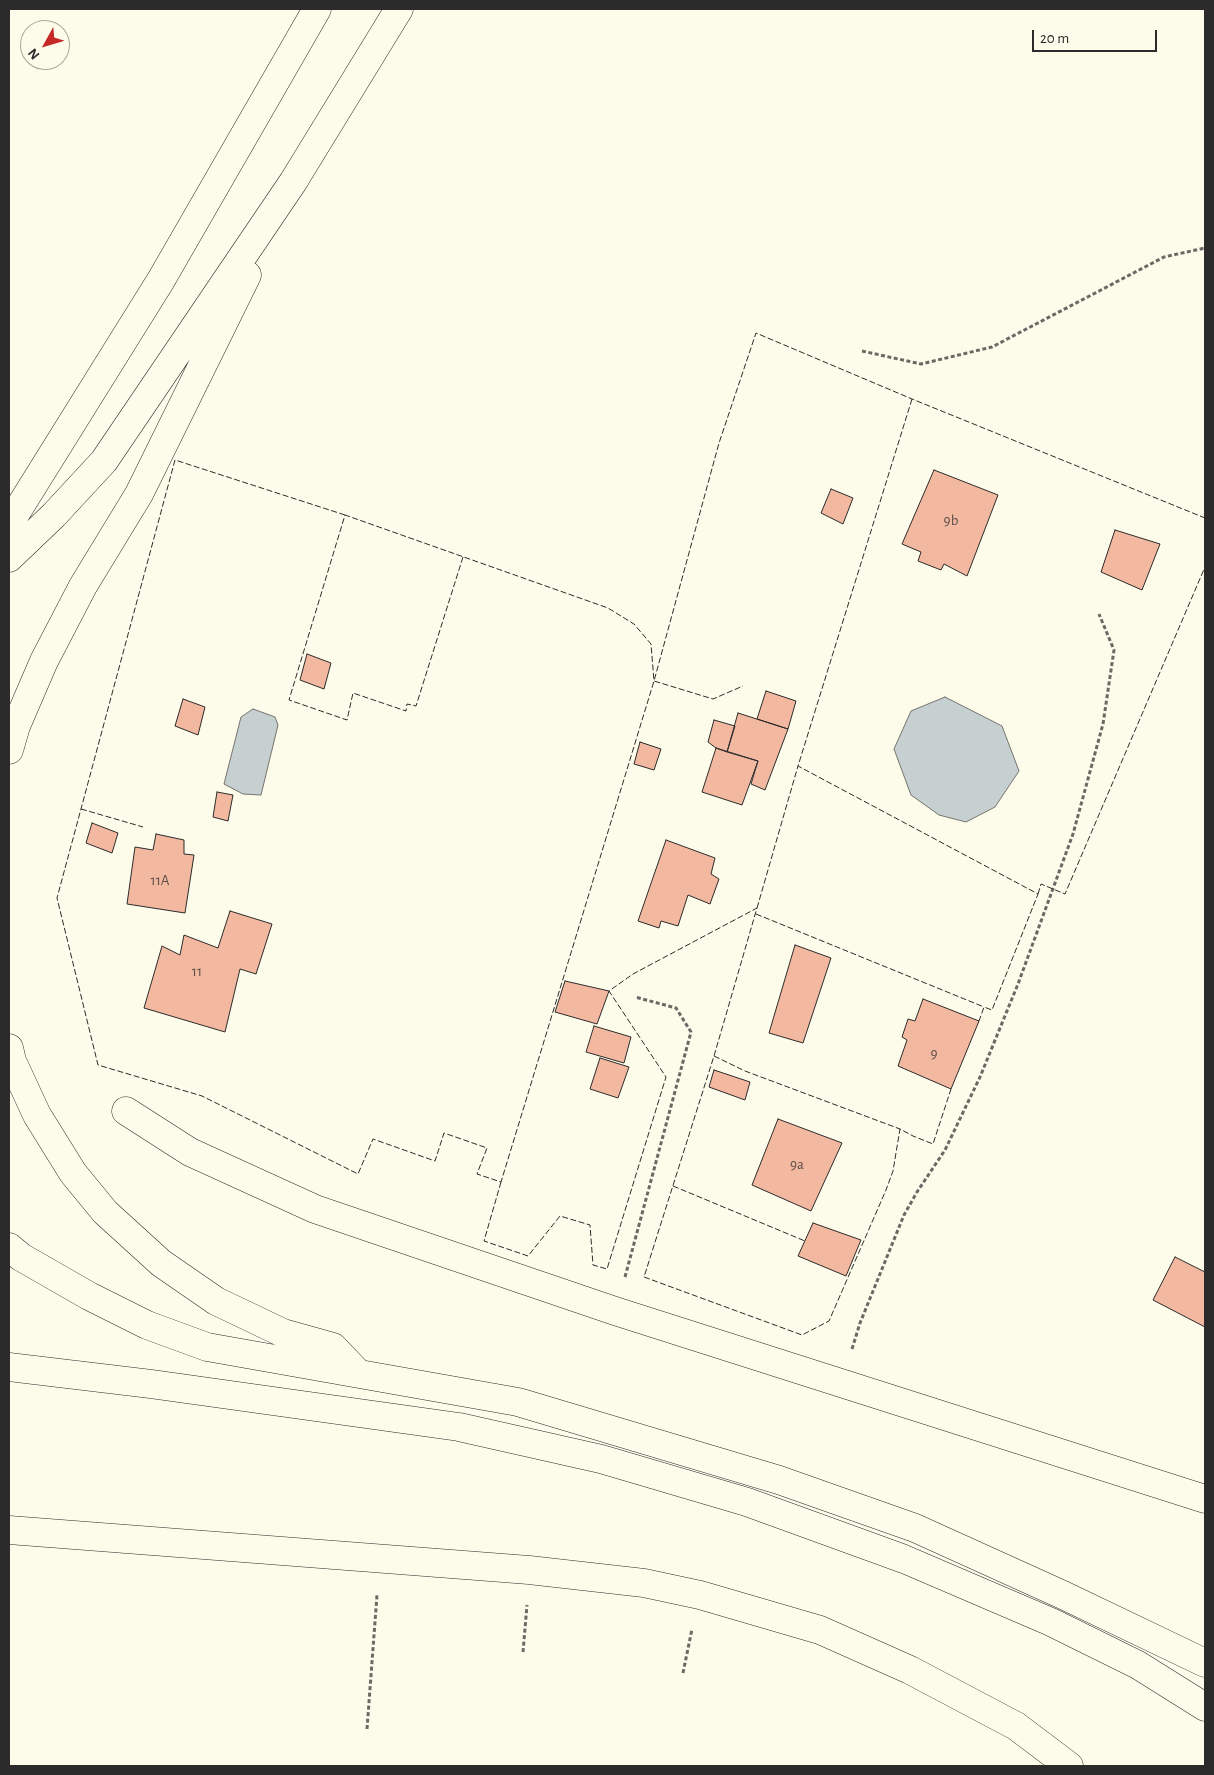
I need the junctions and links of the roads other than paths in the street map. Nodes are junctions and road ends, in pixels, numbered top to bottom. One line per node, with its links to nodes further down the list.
1 (317, 9): 4 (main road)
2 (399, 9): 3 (main road)
3 (293, 182): 5 (main road); 6 (main road)
4 (9, 524)
5 (9, 558)
6 (9, 750)
7 (9, 1048): 11 (main road)
8 (126, 1111): 12 (main road)
9 (9, 1247): 11 (main road)
10 (9, 1367): 15 (main road)
11 (358, 1373): 14 (main road)
12 (1205, 1499)
13 (9, 1530): 16 (main road)
14 (1205, 1663)
15 (1205, 1707)
16 (1069, 1766)

